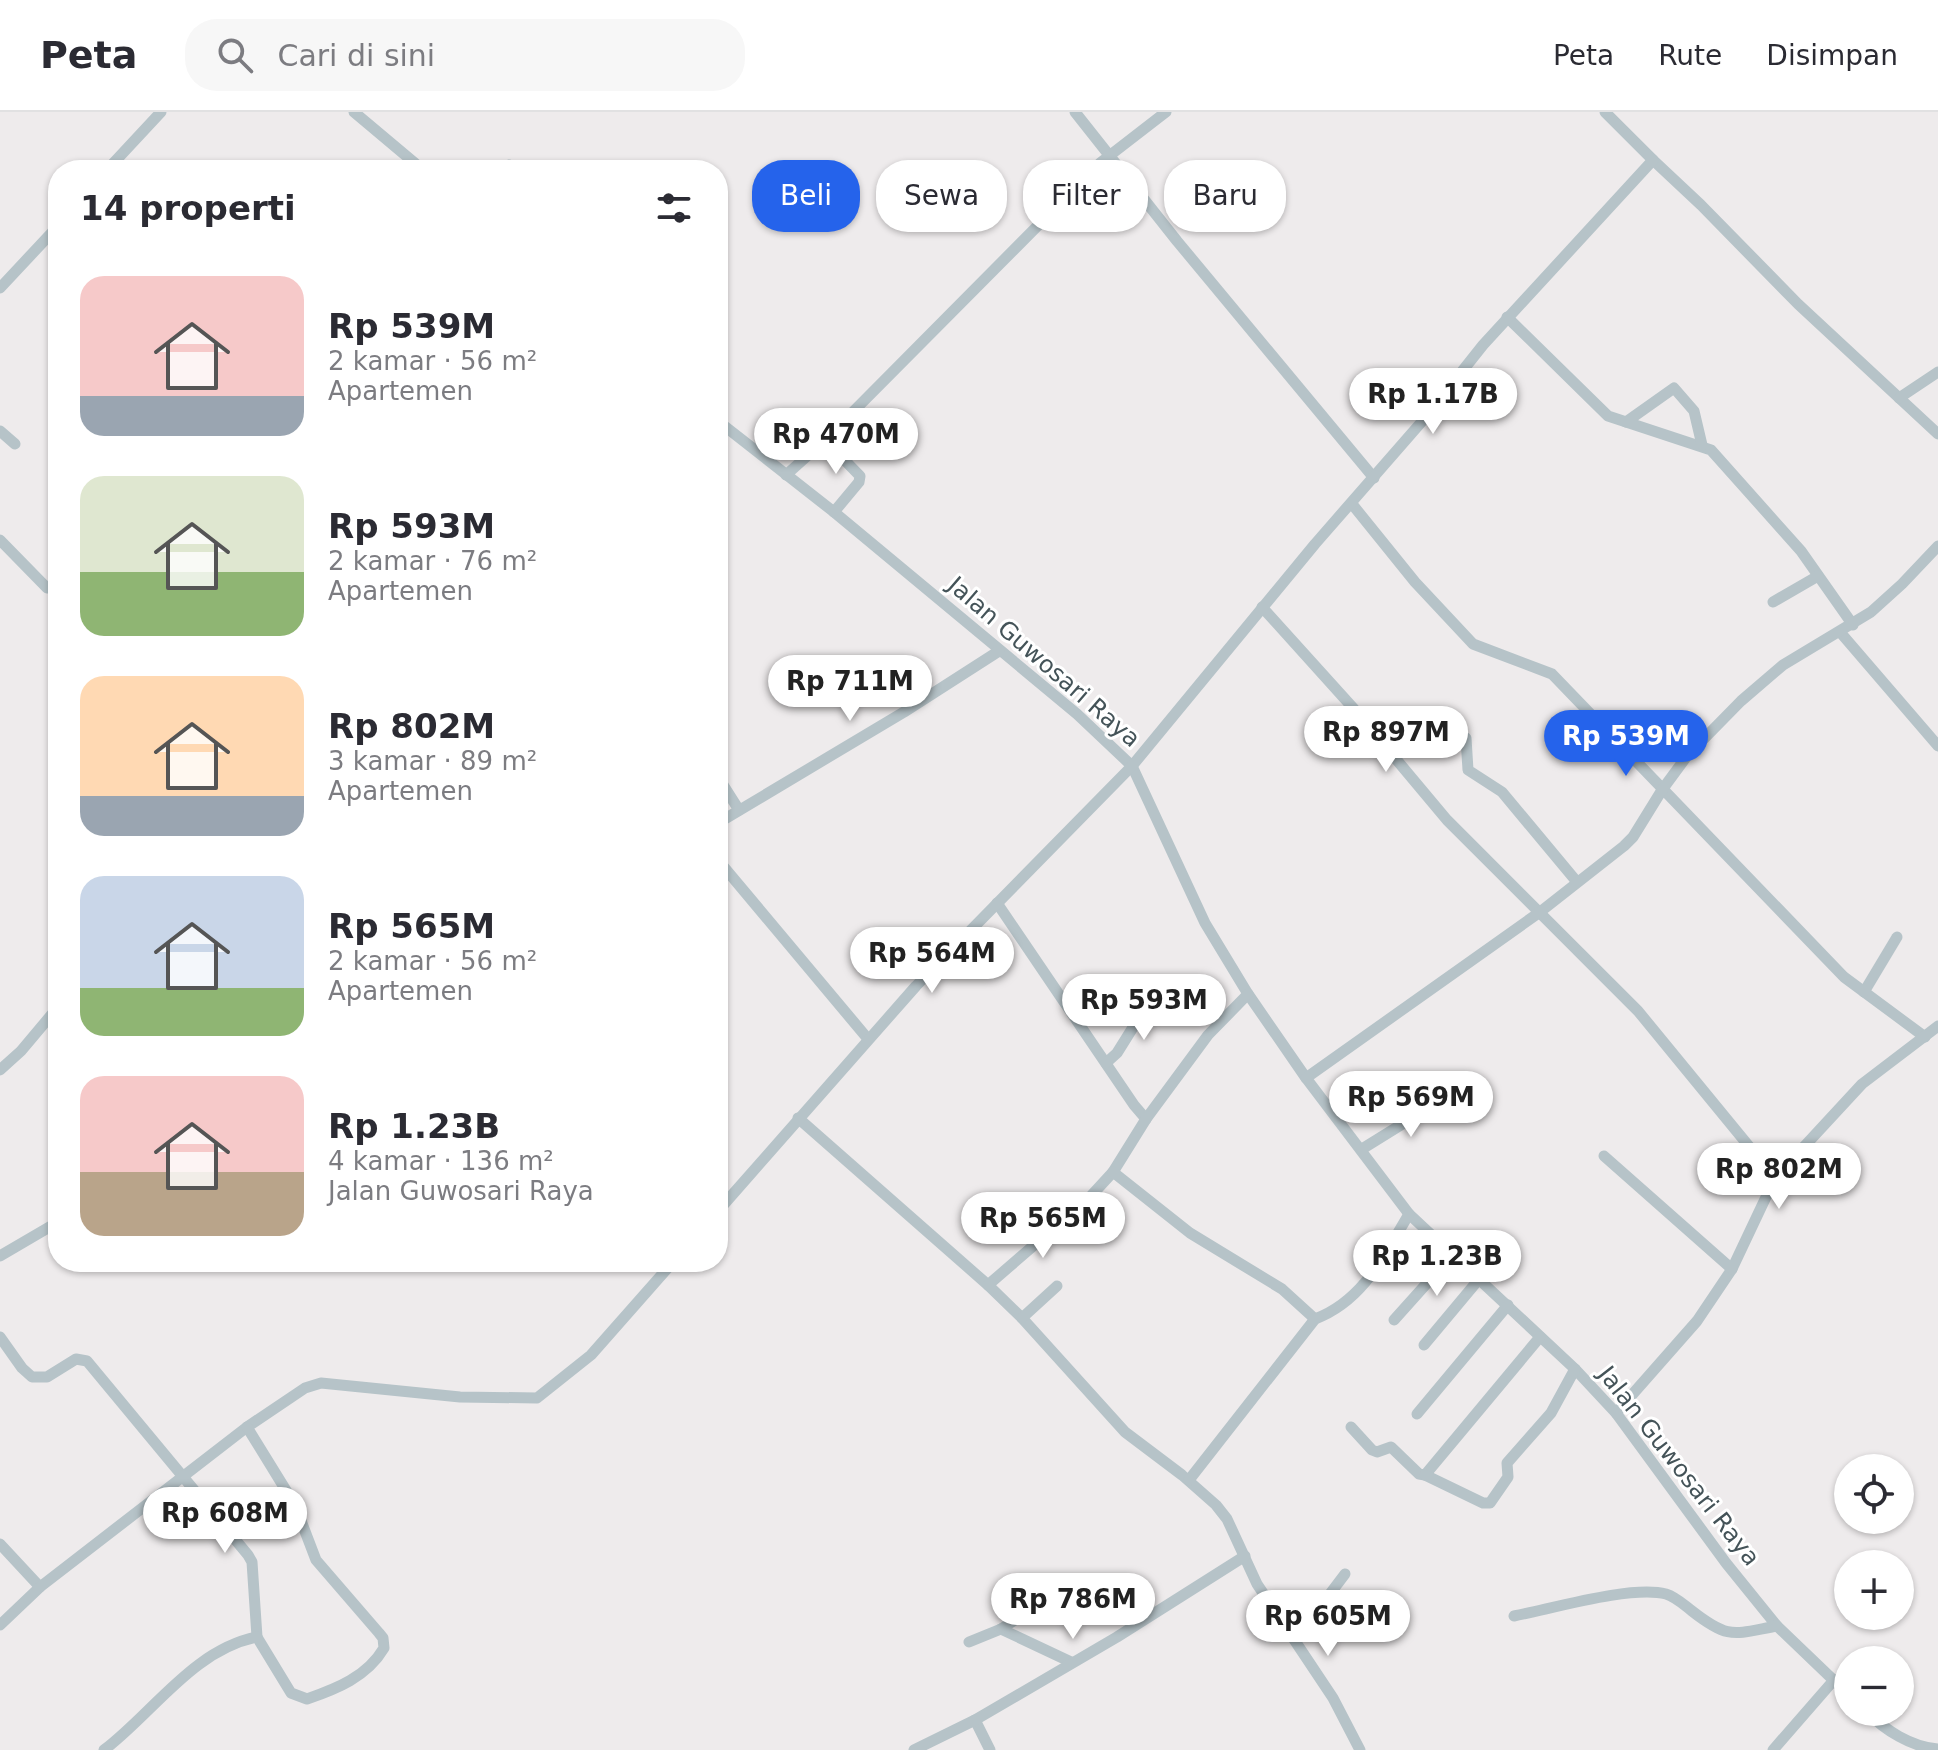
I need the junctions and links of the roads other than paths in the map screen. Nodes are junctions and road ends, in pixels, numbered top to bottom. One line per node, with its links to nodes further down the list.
1 (161, 112): 7 (street)
2 (354, 112): 8 (street)
3 (1075, 112): 6 (street)
4 (1166, 112): 6 (street)
5 (1605, 112): 9 (street)
6 (1110, 155): 19 (street); 23 (street)
7 (116, 160)
8 (411, 160)
9 (1653, 160): 12 (street); 14 (street)
10 (48, 237): 11 (street)
11 (0, 288)
12 (1507, 317): 15 (street); 23 (street)
13 (1938, 372): 14 (street)
14 (1899, 398): 18 (street)
15 (1626, 422): 21 (street); 21 (street)
16 (728, 429): 22 (street, Jalan Guwosari Raya)
17 (0, 431): 20 (street)
18 (1938, 434)
19 (825, 440): 22 (street); 25 (street)
20 (15, 444)
21 (1702, 445): 28 (street)
22 (786, 475): 25 (street, Jalan Guwosari Raya)
23 (1374, 478): 24 (street)
24 (1352, 504): 31 (street); 38 (street)
25 (834, 512): 34 (street, Jalan Guwosari Raya)
26 (0, 540): 29 (street)
27 (1938, 546): 32 (street)
28 (1818, 576): 30 (street); 32 (street)
29 (48, 588)
30 (1773, 602)
31 (1262, 607): 37 (street); 45 (street)
32 (1853, 625): 33 (street)
33 (1840, 632): 36 (street); 38 (street)
34 (999, 651): 37 (street, Jalan Guwosari Raya); 40 (street)
35 (1466, 738): 43 (street)
36 (1938, 746)
37 (1132, 766): 44 (street); 48 (street, Jalan Guwosari Raya)
38 (1662, 790): 43 (street); 47 (street)
39 (728, 793): 40 (street)
40 (739, 810): 41 (street)
41 (728, 817)
42 (728, 872): 53 (street)
43 (1577, 882): 45 (street)
44 (997, 903): 53 (street); 54 (street)
45 (1540, 912): 56 (street); 63 (street)
46 (1897, 937): 47 (street)
47 (1864, 992): 52 (street)
48 (1248, 994): 56 (street, Jalan Guwosari Raya); 59 (street)
49 (1160, 997): 54 (street)
50 (48, 1019): 55 (street)
51 (1938, 1026): 52 (street)
52 (1925, 1037): 63 (street)
53 (868, 1039): 58 (street)
54 (1106, 1063): 59 (street)
55 (0, 1070)
56 (1306, 1078): 60 (street, Jalan Guwosari Raya)
57 (1441, 1100): 60 (street)
58 (798, 1118): 64 (street); 72 (street)
59 (1146, 1119): 62 (street)
60 (1362, 1149): 65 (street, Jalan Guwosari Raya)
61 (1604, 1156): 69 (street)
62 (1113, 1172): 72 (street); 76 (street)
63 (1775, 1178): 69 (street)
64 (728, 1199)
65 (1409, 1214): 67 (street, Jalan Guwosari Raya); 76 (street)
66 (48, 1228): 68 (street)
67 (1454, 1253): 71 (street, Jalan Guwosari Raya); 77 (street)
68 (0, 1256)
69 (1732, 1269): 82 (street)
70 (662, 1272): 84 (street)
71 (1480, 1278): 74 (street, Jalan Guwosari Raya); 80 (street)
72 (988, 1285): 75 (street)
73 (1057, 1286): 75 (street)
74 (1508, 1305): 79 (street, Jalan Guwosari Raya); 83 (street)
75 (1022, 1318): 88 (street)
76 (1315, 1319): 88 (street)
77 (1394, 1320)
78 (0, 1337): 87 (street)
79 (1540, 1337): 81 (street, Jalan Guwosari Raya); 86 (street)
80 (1424, 1345)
81 (1575, 1369): 82 (street, Jalan Guwosari Raya); 86 (street)
82 (1616, 1413): 96 (street, Jalan Guwosari Raya)
83 (1417, 1414)
84 (247, 1427): 87 (street); 98 (street)
85 (1351, 1427): 86 (street)
86 (1425, 1475)
87 (184, 1476): 92 (street); 98 (street)
88 (1189, 1480): 90 (street)
89 (0, 1544): 92 (street)
90 (1245, 1556): 99 (street); 101 (street)
91 (1345, 1574): 99 (street)
92 (40, 1587): 95 (street)
93 (1514, 1616): 96 (street)
94 (1018, 1618): 97 (street)
95 (0, 1625)
96 (1777, 1626): 102 (street, Jalan Guwosari Raya)
97 (1001, 1629): 100 (street); 101 (street)
98 (257, 1637): 106 (street)
99 (1295, 1640): 109 (street)
100 (969, 1642)
101 (1071, 1662): 103 (street)
102 (1834, 1680): 110 (street)
103 (975, 1720): 107 (street); 108 (street)
104 (1882, 1726): 105 (street)
105 (1938, 1749)
106 (104, 1750)
107 (914, 1750)
108 (990, 1750)
109 (1360, 1750)
110 (1773, 1750)

